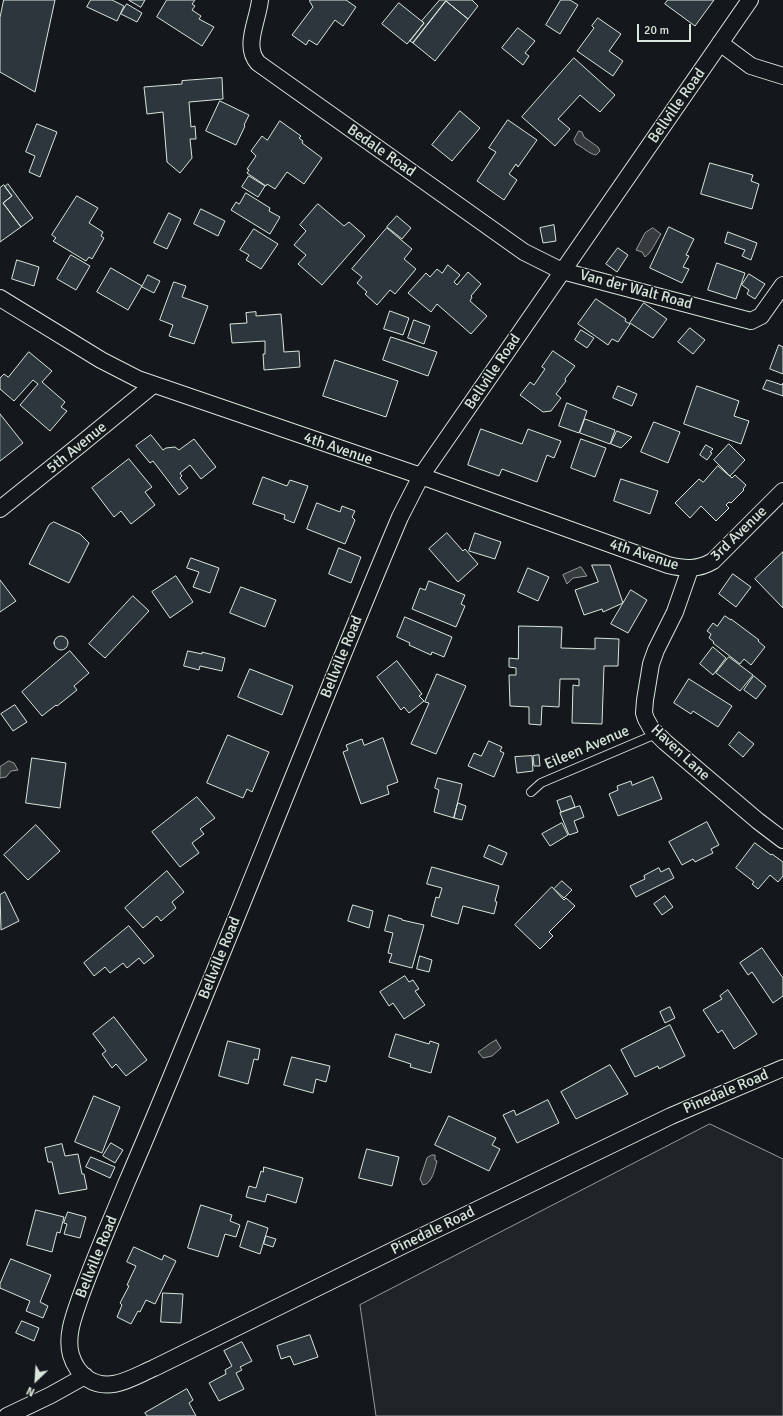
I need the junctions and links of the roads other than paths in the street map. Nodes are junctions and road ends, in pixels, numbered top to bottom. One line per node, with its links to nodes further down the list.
1 (260, 0): 5 (street, Bedale Road)
2 (750, 0): 3 (street, Bellville Road)
3 (720, 43): 4 (street); 5 (street, Bellville Road)
4 (783, 76)
5 (562, 271): 6 (street, Van der Walt Road); 9 (street, Bellville Road)
6 (783, 285)
7 (0, 298): 8 (street, 4th Avenue)
8 (153, 385): 9 (street, 4th Avenue); 11 (street, 5th Avenue)
9 (421, 476): 12 (street, 4th Avenue); 17 (street, Bellville Road)
10 (783, 491): 12 (street, 3rd Avenue)
11 (0, 509)
12 (690, 569): 13 (street, Haven Lane)
13 (656, 734): 14 (lane, Eileen Avenue); 15 (street, Haven Lane)
14 (532, 792)
15 (783, 840)
16 (783, 1068): 17 (street, Pinedale Road)
17 (85, 1376): 18 (street)
18 (7, 1416)

